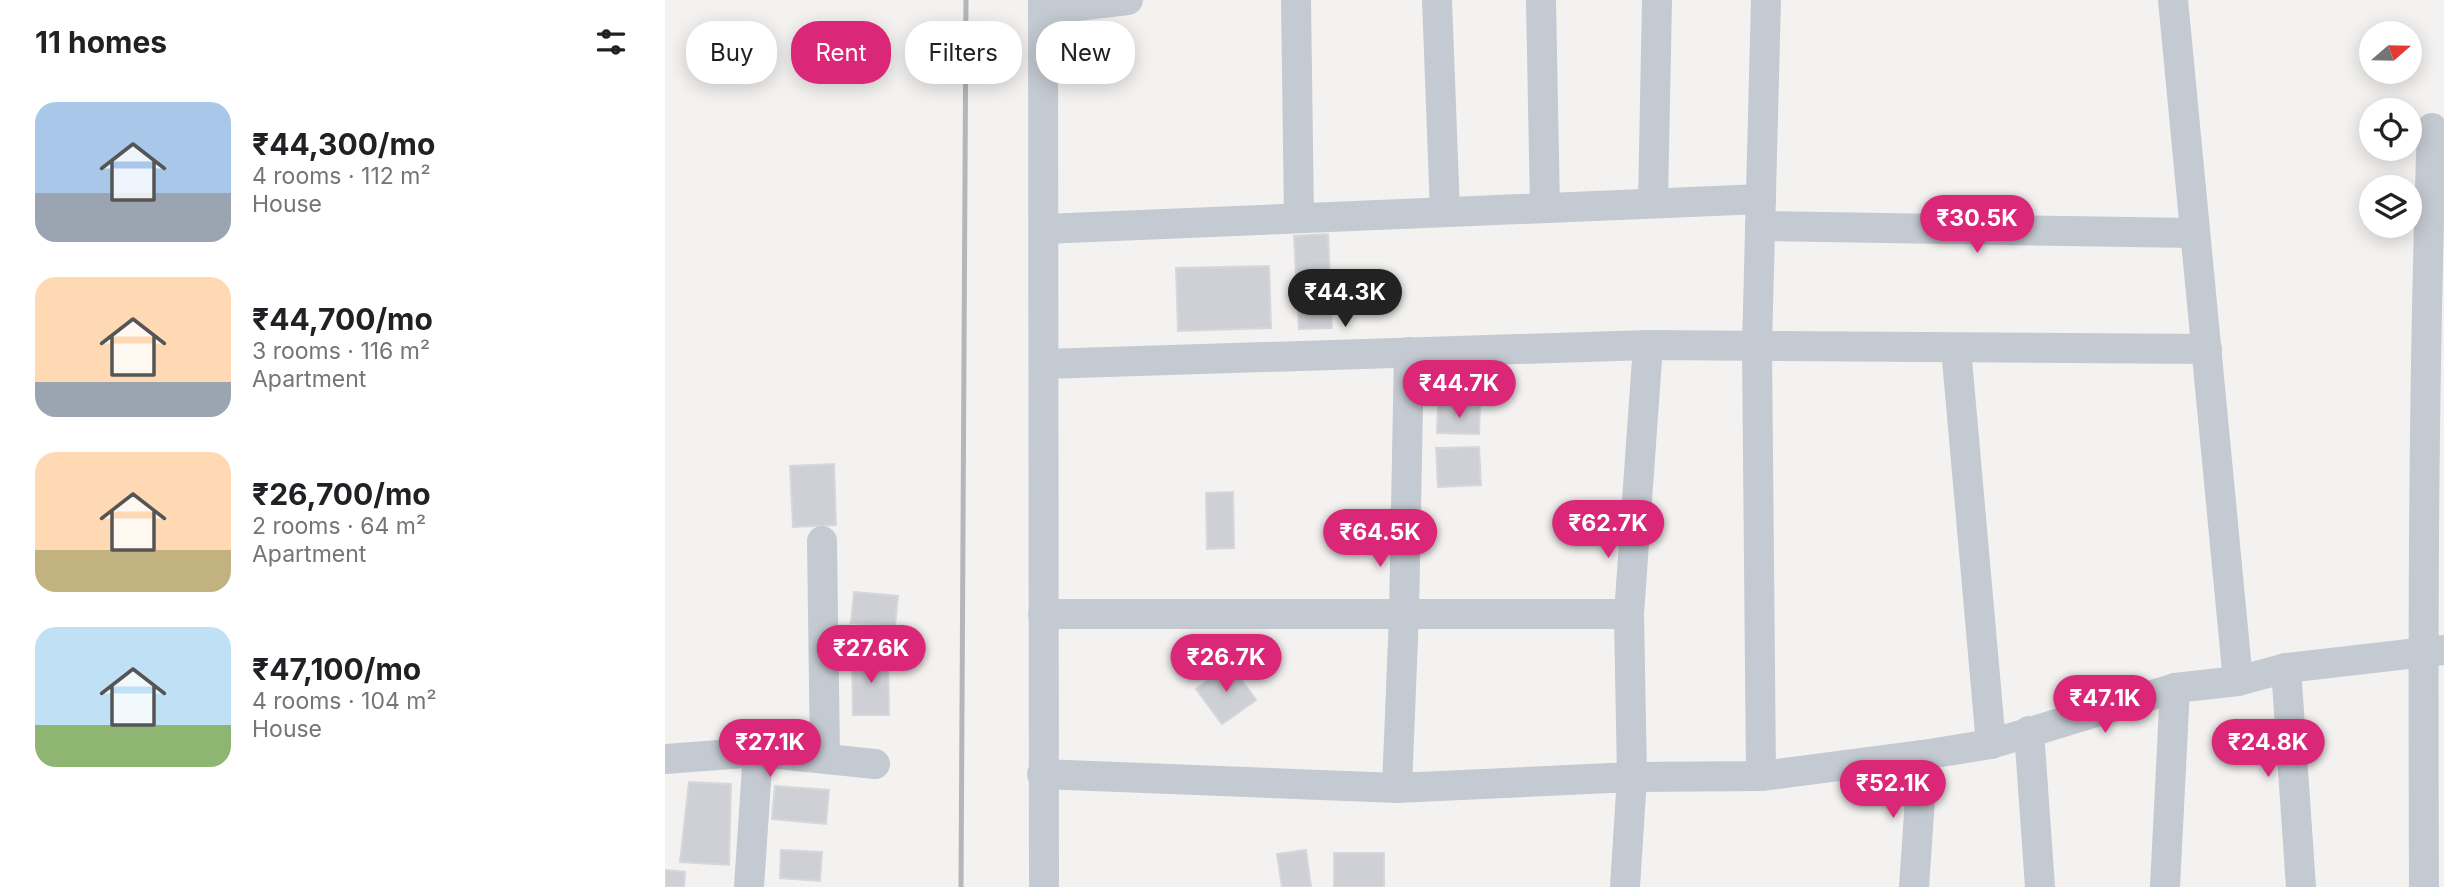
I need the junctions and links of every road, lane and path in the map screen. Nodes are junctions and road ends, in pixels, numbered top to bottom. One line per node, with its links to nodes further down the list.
1 (1128, 0): 8 (street)
2 (1296, 0): 14 (street)
3 (1437, 0): 12 (street)
4 (1541, 0): 11 (street)
5 (1657, 0): 10 (street)
6 (1766, 0): 13 (street)
7 (2173, 0): 16 (street)
8 (1043, 5): 15 (street)
9 (2433, 128): 17 (street)
10 (1653, 203): 11 (street); 13 (street)
11 (1545, 208): 12 (street)
12 (1445, 212): 14 (street)
13 (1761, 213): 16 (street); 19 (street)
14 (1299, 218): 15 (street)
15 (1044, 229): 23 (street)
16 (2195, 233): 21 (street)
17 (2435, 293): 28 (street)
18 (1648, 345): 19 (street); 22 (street); 27 (street)
19 (1757, 347): 20 (street); 40 (street)
20 (1956, 348): 21 (street); 33 (street)
21 (2207, 349): 30 (street)
22 (1409, 352): 23 (street); 26 (street)
23 (1044, 364): 25 (street)
24 (822, 541): 36 (street)
25 (1043, 614): 26 (street); 39 (street)
26 (1404, 614): 27 (street); 42 (street)
27 (1629, 614): 41 (street)
28 (2434, 651): 29 (street); 50 (street)
29 (2285, 668): 30 (street); 49 (street)
30 (2238, 681): 31 (street)
31 (2175, 688): 32 (street); 48 (street)
32 (2029, 731): 33 (street); 47 (street)
33 (1991, 744): 35 (street)
34 (758, 752): 36 (street); 37 (street); 43 (street)
35 (1923, 755): 40 (street); 46 (street)
36 (825, 758): 38 (street)
37 (665, 759)
38 (876, 764)
39 (1042, 774): 42 (street); 44 (street)
40 (1761, 776): 41 (street)
41 (1632, 777): 42 (street); 45 (street)
42 (1397, 788)
43 (749, 887)
44 (1044, 887)
45 (1625, 887)
46 (1914, 887)
47 (2040, 887)
48 (2165, 887)
49 (2301, 887)
50 (2424, 887)

